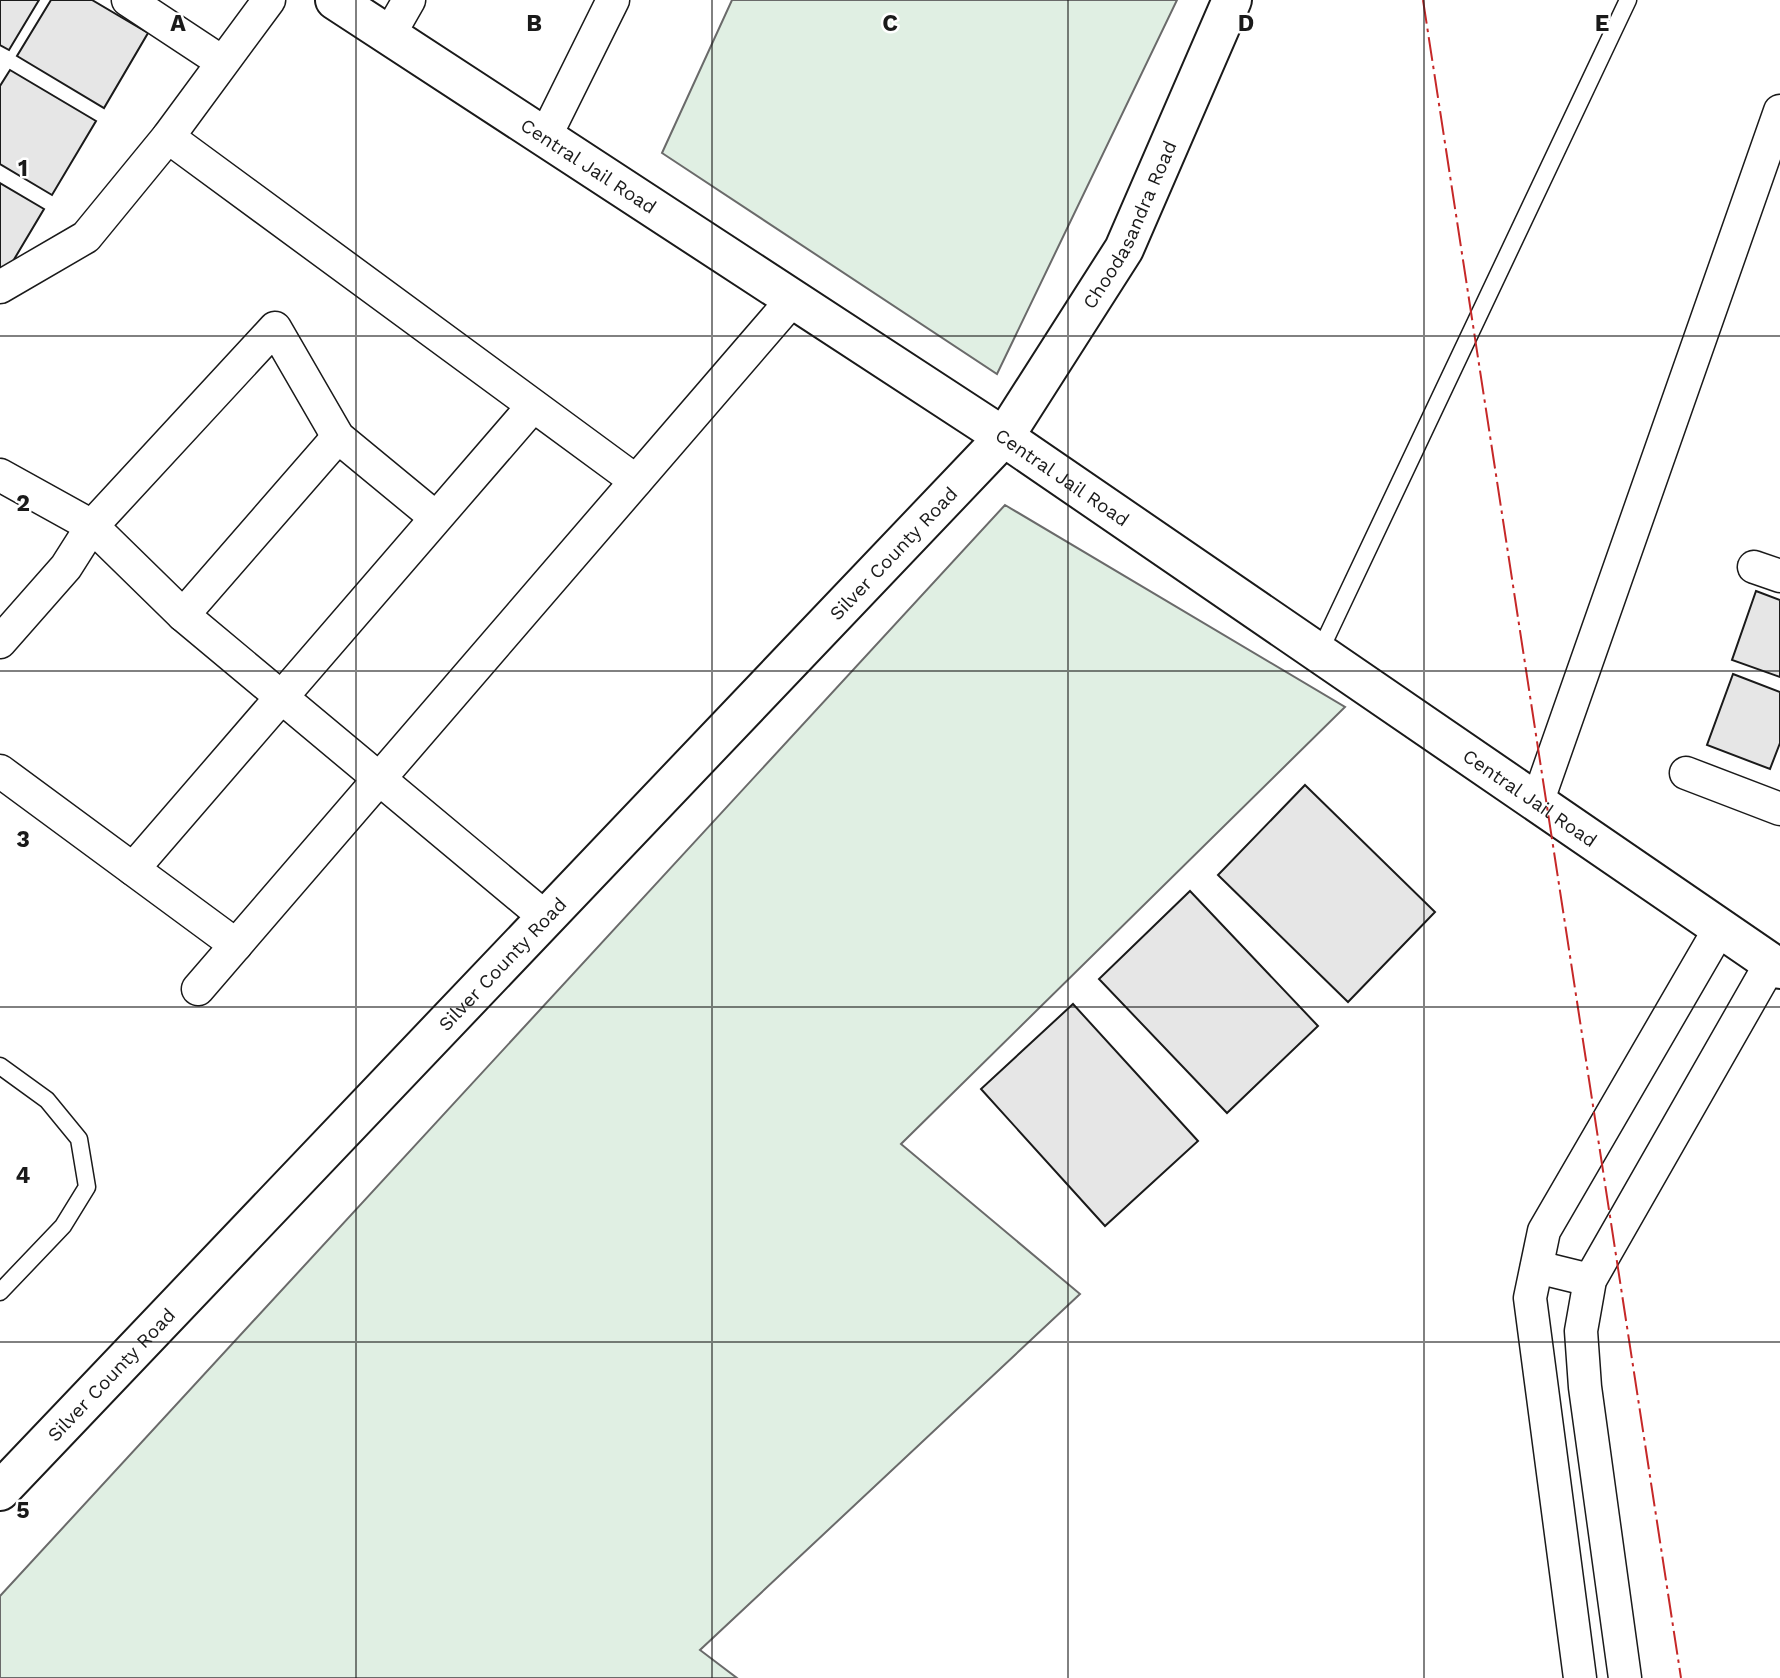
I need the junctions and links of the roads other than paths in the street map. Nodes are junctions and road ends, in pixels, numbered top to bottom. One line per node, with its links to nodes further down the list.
1 (128, 0): 9 (street)
2 (269, 0): 9 (street)
3 (335, 0): 8 (street, Central Jail Road)
4 (409, 0): 8 (street)
5 (613, 0): 12 (street)
6 (1232, 0): 17 (street, Choodasandra Road)
7 (1628, 0): 24 (lane)
8 (389, 35): 12 (street, Central Jail Road)
9 (222, 62): 11 (street)
10 (1780, 111): 29 (street)
11 (168, 137): 13 (street); 15 (street)
12 (545, 137): 14 (street, Central Jail Road)
13 (0, 286)
14 (793, 299): 17 (street, Central Jail Road); 19 (street)
15 (533, 406): 19 (street); 20 (street)
16 (338, 437): 20 (street); 21 (street); 22 (street)
17 (1004, 437): 24 (street, Central Jail Road); 32 (street, Silver County Road)
18 (0, 475): 21 (street)
19 (636, 481): 28 (street)
20 (435, 517): 25 (street)
21 (92, 526): 22 (street); 23 (street)
22 (183, 615): 25 (street)
23 (0, 642)
24 (1320, 653): 29 (street, Central Jail Road)
25 (282, 698): 28 (street); 31 (street)
26 (0, 771): 31 (street)
27 (1686, 774): 30 (street)
28 (380, 779): 32 (street); 34 (street)
29 (1537, 803): 33 (street, Central Jail Road)
30 (1780, 809)
31 (133, 869): 34 (street)
32 (546, 918): 41 (street, Silver County Road)
33 (1720, 928): 35 (street, Central Jail Road); 38 (street)
34 (236, 945): 36 (street)
35 (1775, 966): 39 (street)
36 (198, 989)
37 (0, 1066): 40 (lane)
38 (1537, 1266): 39 (street); 42 (street)
39 (1590, 1280): 43 (street)
40 (0, 1292)
41 (0, 1492)
42 (1580, 1678)
43 (1625, 1678)

